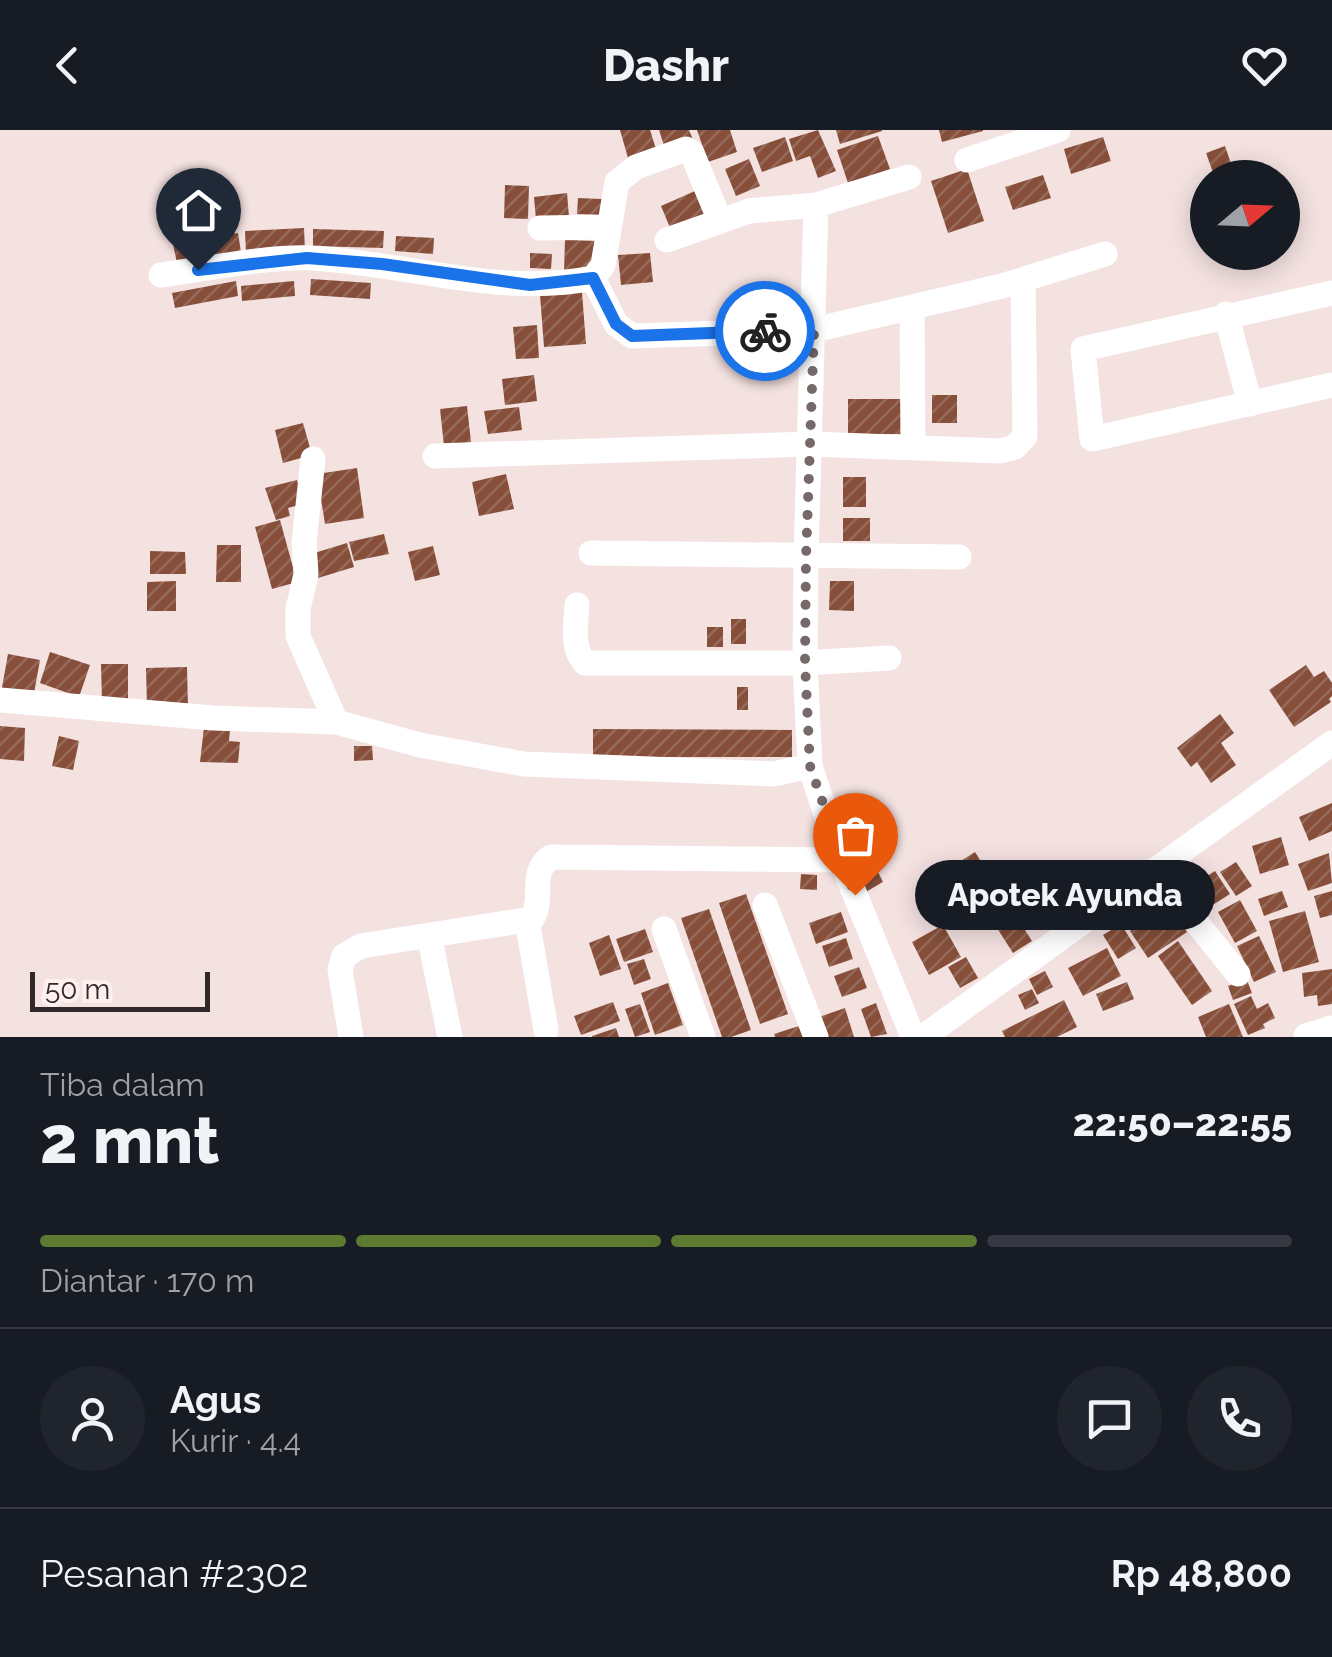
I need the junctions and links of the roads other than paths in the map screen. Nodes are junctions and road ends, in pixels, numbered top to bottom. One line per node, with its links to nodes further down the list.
1 (1058, 130): 2 (street)
2 (967, 160)
3 (910, 177): 4 (street)
4 (816, 205): 5 (street); 16 (street)
5 (720, 221): 6 (street); 8 (street)
6 (608, 226): 7 (street); 11 (street)
7 (540, 228)
8 (667, 240)
9 (1105, 254): 12 (street)
10 (160, 275): 11 (street)
11 (593, 278): 16 (street)
12 (1023, 280): 14 (street); 20 (street)
13 (1332, 293): 15 (street)
14 (912, 307): 16 (street); 20 (street)
15 (1226, 314): 18 (street); 18 (street)
16 (814, 330): 19 (street)
17 (1332, 385): 18 (street)
18 (1250, 404)
19 (811, 444): 20 (street); 21 (street); 25 (street)
20 (914, 447)
21 (435, 456)
22 (314, 459): 30 (street)
23 (591, 553): 25 (street)
24 (959, 557): 25 (street)
25 (806, 558): 28 (street)
26 (577, 605): 28 (street)
27 (888, 658): 28 (street)
28 (805, 663): 32 (street)
29 (0, 700): 30 (street)
30 (336, 722): 32 (street)
31 (1332, 743): 34 (street)
32 (813, 780): 33 (street)
33 (841, 860): 36 (street); 47 (street)
34 (1154, 870): 39 (street); 48 (street)
35 (766, 905): 46 (street)
36 (527, 920): 38 (street); 41 (street)
37 (664, 929): 45 (street)
38 (429, 935): 43 (street); 44 (street)
39 (1238, 974)
40 (1332, 1028): 42 (street)
41 (546, 1030)
42 (1306, 1036)
43 (351, 1037)
44 (450, 1037)
45 (703, 1037)
46 (816, 1037)
47 (912, 1037)
48 (923, 1037)

